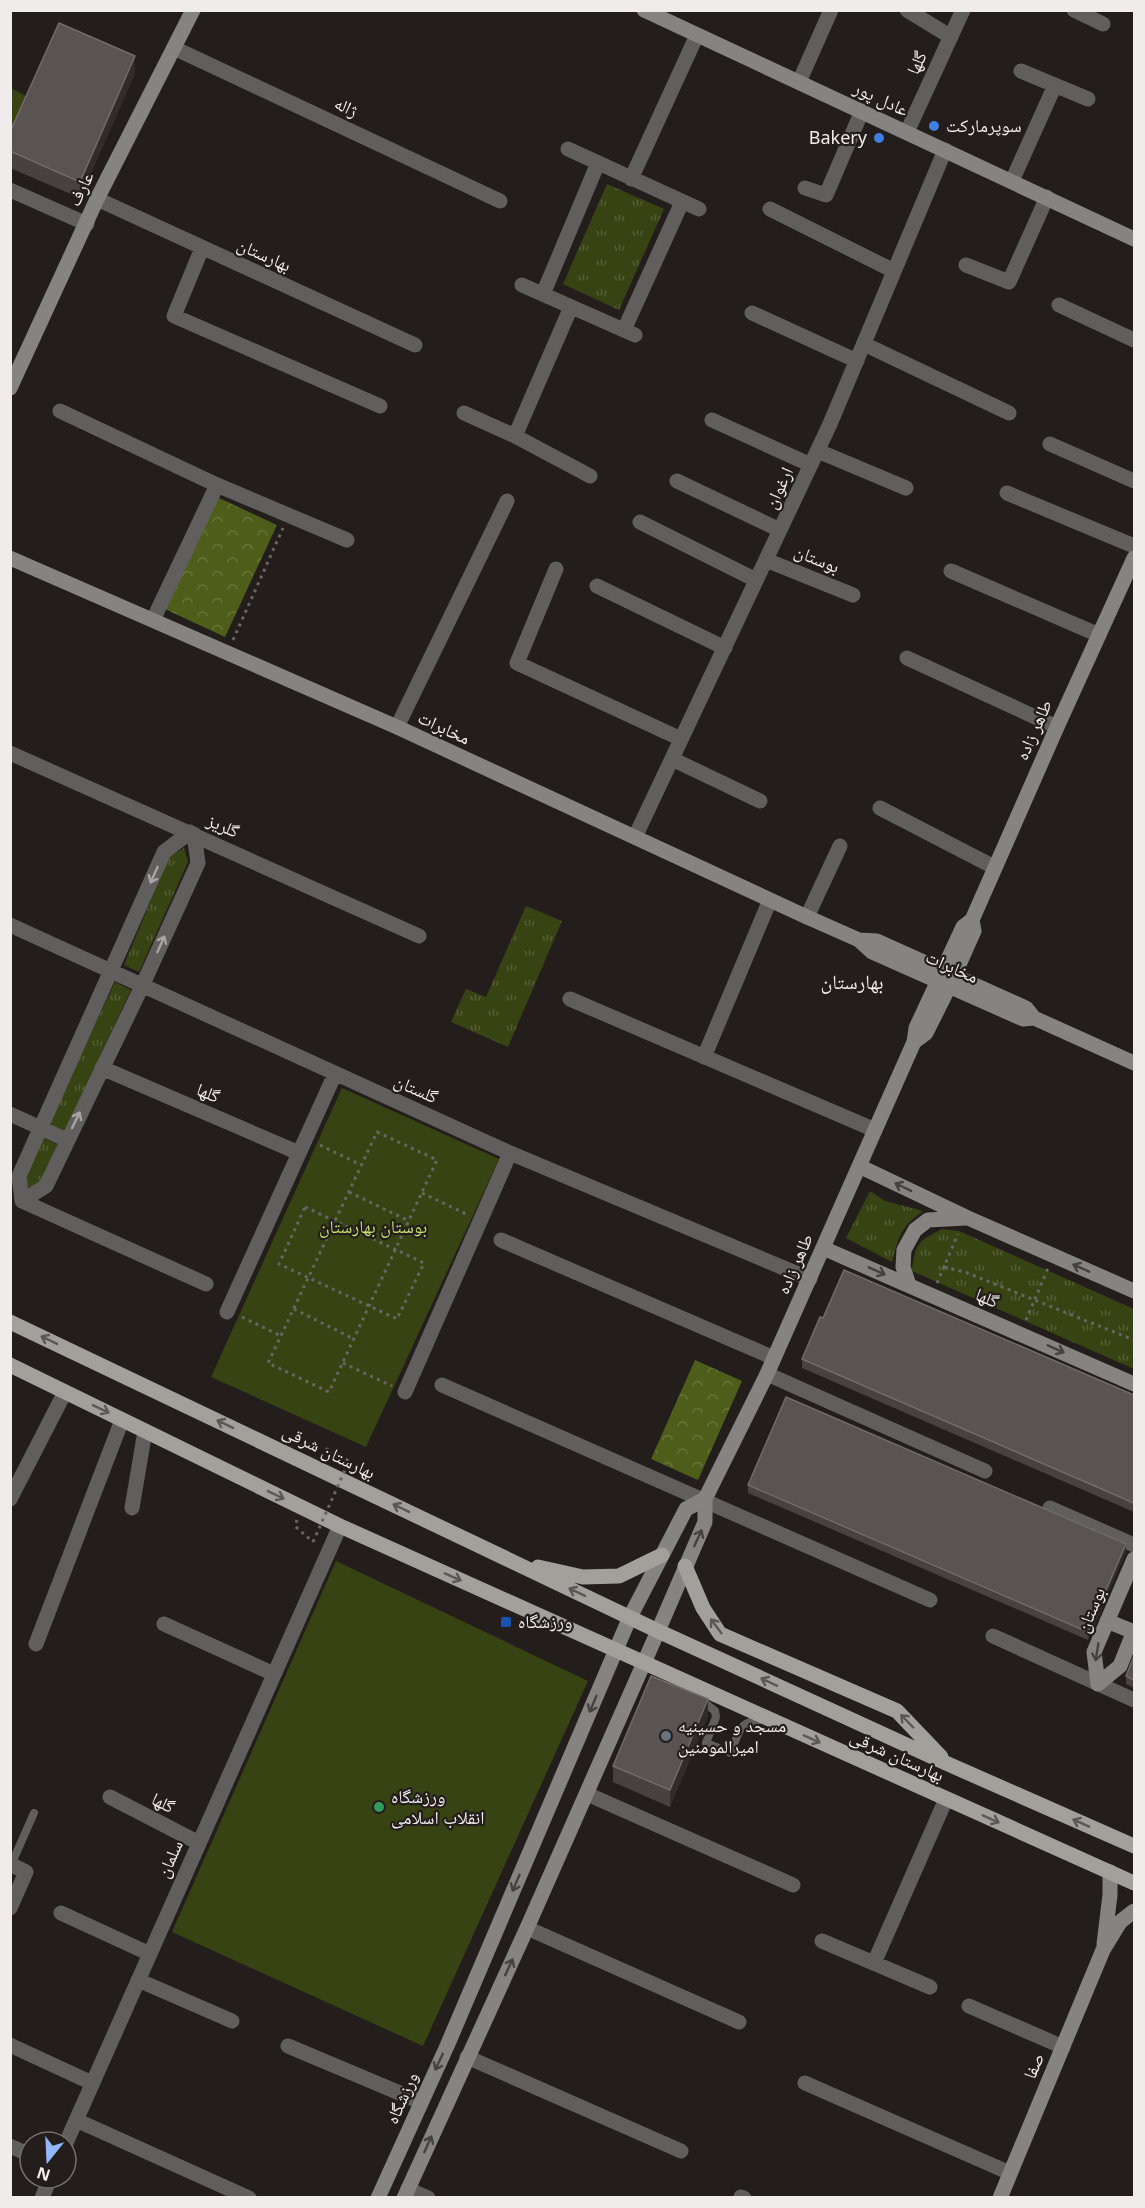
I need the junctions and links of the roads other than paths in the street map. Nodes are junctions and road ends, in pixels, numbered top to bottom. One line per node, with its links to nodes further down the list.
1 (193, 10): 11 (street, عارف)
2 (644, 10): 7 (street, عادل پور)
3 (831, 10): 13 (street)
4 (907, 10): 10 (street)
5 (963, 10): 10 (street, گلها)
6 (1074, 10): 8 (street)
7 (666, 15): 9 (street, عادل پور)
8 (1103, 24)
9 (697, 35): 13 (street, عادل پور); 21 (street)
10 (951, 37): 17 (street, گلها)
11 (174, 48): 26 (street, عارف); 27 (street, ژاله)
12 (1021, 71): 14 (street)
13 (799, 82): 16 (street, عادل پور)
14 (1055, 85): 15 (street); 22 (street)
15 (1088, 99)
16 (862, 111): 17 (street, عادل پور); 23 (street)
17 (907, 132): 19 (street, عادل پور)
18 (568, 149): 20 (street)
19 (945, 150): 22 (street, عادل پور); 35 (street, ارغوان)
20 (598, 163): 21 (street); 37 (street)
21 (632, 179): 28 (street)
22 (1012, 181): 25 (street, عادل پور)
23 (805, 188)
24 (10, 190): 31 (street)
25 (1047, 197): 32 (street, عادل پور); 34 (street)
26 (97, 199): 31 (street, عارف); 33 (street, بهارستان)
27 (500, 201)
28 (682, 202): 29 (street); 39 (street)
29 (699, 209)
30 (770, 209): 35 (street)
31 (87, 224): 45 (street, عارف)
32 (1134, 239)
33 (202, 248): 43 (street, بهارستان); 46 (street)
34 (966, 265)
35 (894, 272): 42 (street, ارغوان)
36 (522, 285): 37 (street)
37 (543, 294): 39 (street)
38 (1059, 305): 41 (street)
39 (571, 307): 51 (street)
40 (752, 313): 44 (street)
41 (1134, 340)
42 (864, 344): 44 (street, ارغوان); 49 (street)
43 (415, 345)
44 (857, 361): 53 (street, ارغوان)
45 (10, 388)
46 (380, 406)
47 (60, 411): 58 (street)
48 (464, 412): 51 (street)
49 (1009, 413)
50 (712, 420): 54 (street)
51 (515, 436): 55 (street)
52 (1050, 444): 57 (street)
53 (818, 451): 54 (street, ارغوان); 59 (street)
54 (811, 465): 63 (street, ارغوان)
55 (590, 476)
56 (677, 481): 63 (street)
57 (1134, 481)
58 (217, 485): 64 (street); 74 (street)
59 (906, 488)
60 (1007, 493): 65 (street)
61 (507, 501): 78 (street)
62 (639, 522): 71 (street)
63 (780, 530): 68 (street, ارغوان)
64 (347, 540)
65 (1134, 546)
66 (10, 558): 74 (street, مخابرات)
67 (1134, 558): 75 (street, طاهر زاده)
68 (766, 560): 71 (street, ارغوان); 73 (street, بوستان)
69 (556, 569): 80 (street)
70 (951, 571): 75 (street)
71 (756, 580): 76 (street, ارغوان)
72 (597, 586): 76 (street)
73 (854, 595)
74 (153, 620): 78 (street, مخابرات)
75 (1099, 635): 79 (street, طاهر زاده)
76 (724, 648): 80 (street, ارغوان)
77 (907, 658): 79 (street)
78 (397, 727): 86 (street, مخابرات)
79 (1057, 727): 88 (street, طاهر زاده)
80 (681, 739): 82 (street, ارغوان)
81 (10, 753): 85 (street, گلریز)
82 (672, 759): 83 (street); 86 (street, ارغوان)
83 (759, 801)
84 (880, 808): 88 (street)
85 (192, 833): 92 (street, گلریز); 93 (street, one-way to 93); 95 (street, one-way to 85)
86 (635, 837): 89 (street, مخابرات)
87 (840, 846): 90 (street)
88 (994, 867): 94 (street, طاهر زاده)
89 (770, 900): 90 (street, مخابرات); 97 (street)
90 (807, 917): 94 (street, مخابرات)
91 (10, 925): 93 (street, گلستان)
92 (419, 936)
93 (112, 970): 95 (street, گلستان); 102 (street)
94 (946, 979): 98 (street, مخابرات); 103 (street, طاهر زاده)
95 (143, 984): 99 (street); 100 (street, گلستان)
96 (570, 999): 97 (street)
97 (704, 1057): 103 (street)
98 (1134, 1062)
99 (102, 1068): 104 (street, one-way to 99); 105 (street, گلها)
100 (335, 1074): 105 (street); 106 (street, گلستان)
101 (10, 1114): 102 (street)
102 (40, 1128): 104 (street); 108 (street)
103 (875, 1130): 107 (street, طاهر زاده)
104 (67, 1140): 108 (street)
105 (299, 1153): 116 (street)
106 (510, 1153): 112 (street, گلستان); 123 (street)
107 (859, 1166): 109 (street, one-way to 107); 111 (street, طاهر زاده)
108 (22, 1201): 113 (street)
109 (964, 1225): 114 (street); 115 (street, one-way to 109)
110 (501, 1240): 118 (street)
111 (824, 1248): 112 (street, طاهر زاده); 114 (street, گلها, one-way to 114)
112 (810, 1279): 118 (street, طاهر زاده)
113 (206, 1284)
114 (909, 1285): 121 (street, گلها, one-way to 121)
115 (1134, 1291)
116 (233, 1314)
117 (10, 1322): 136 (main road, بهارستان شرقی, one-way to 117)
118 (774, 1358): 120 (street, طاهر زاده)
119 (10, 1365): 124 (main road)
120 (767, 1374): 127 (street); 129 (street, طاهر زاده)
121 (1134, 1384)
122 (442, 1385): 129 (street)
123 (399, 1390)
124 (65, 1392): 125 (main road, one-way to 125); 128 (street)
125 (122, 1420): 126 (main road); 145 (street)
126 (145, 1431): 130 (street); 132 (main road, one-way to 132)
127 (985, 1471)
128 (10, 1499)
129 (705, 1499): 134 (street, طاهر زاده); 137 (street, طاهر زاده, one-way to 129); 138 (street)
130 (132, 1508)
131 (1050, 1508): 133 (street)
132 (340, 1526): 146 (main road, one-way to 146); 148 (street, سلمان)
133 (1134, 1545)
134 (662, 1555): 136 (main road); 139 (street, طاهر زاده)
135 (1134, 1559): 140 (street, بوستان)
136 (512, 1561): 139 (main road, بهارستان شرقی, one-way to 136)
137 (685, 1566): 142 (street, طاهر زاده); 155 (main road, one-way to 137)
138 (930, 1600)
139 (630, 1617): 142 (main road); 146 (street, ورزشگاه)
140 (1107, 1621): 143 (street); 150 (street, بوستان, one-way to 150)
141 (164, 1624): 148 (street)
142 (658, 1631): 147 (street, طاهر زاده); 155 (main road, بهارستان شرقی, one-way to 142)
143 (1134, 1631): 150 (street)
144 (993, 1636): 150 (street)
145 (36, 1644)
146 (616, 1650): 147 (main road); 185 (street, ورزشگاه, one-way to 185)
147 (644, 1663): 151 (street); 154 (main road, بهارستان شرقی)
148 (274, 1674): 160 (street, سلمان)
149 (646, 1682): 151 (lane)
150 (1098, 1684): 153 (street)
151 (629, 1698): 156 (street)
152 (697, 1698): 154 (lane)
153 (1134, 1700)
154 (770, 1720): 158 (main road, بهارستان شرقی, one-way to 158)
155 (948, 1764): 161 (main road, بهارستان شرقی, one-way to 155)
156 (587, 1794): 165 (street); 169 (street)
157 (110, 1797): 160 (street, گلها)
158 (946, 1798): 163 (main road, بهارستان شرقی, one-way to 163); 173 (street)
159 (34, 1813): 162 (lane)
160 (199, 1843): 172 (street, سلمان)
161 (1134, 1846)
162 (11, 1864): 166 (street)
163 (1110, 1872): 164 (main road, بهارستان شرقی); 171 (street)
164 (1134, 1883)
165 (793, 1885)
166 (10, 1908)
167 (1134, 1911): 171 (street)
168 (61, 1913): 172 (street)
169 (527, 1928): 178 (street); 182 (street, one-way to 169)
170 (822, 1941): 173 (street)
171 (1103, 1950): 181 (street, صفا)
172 (150, 1954): 174 (street, سلمان)
173 (874, 1963): 175 (street)
174 (138, 1980): 177 (street); 183 (street, سلمان)
175 (930, 1987)
176 (969, 2006): 181 (street)
177 (232, 2020)
178 (739, 2022)
179 (10, 2045): 183 (street)
180 (288, 2046): 185 (street)
181 (1063, 2047): 189 (street, صفا)
182 (467, 2057): 188 (street); 190 (street, one-way to 182)
183 (92, 2083): 186 (street, سلمان)
184 (805, 2083): 189 (street)
185 (421, 2102): 192 (street, ورزشگاه)
186 (76, 2120): 187 (street, سلمان); 191 (street)
187 (71, 2130)
188 (681, 2151)
189 (1010, 2173): 194 (street, صفا)
190 (406, 2193): 193 (street)
191 (249, 2198)
192 (378, 2198)
193 (428, 2198)
194 (1000, 2198)

